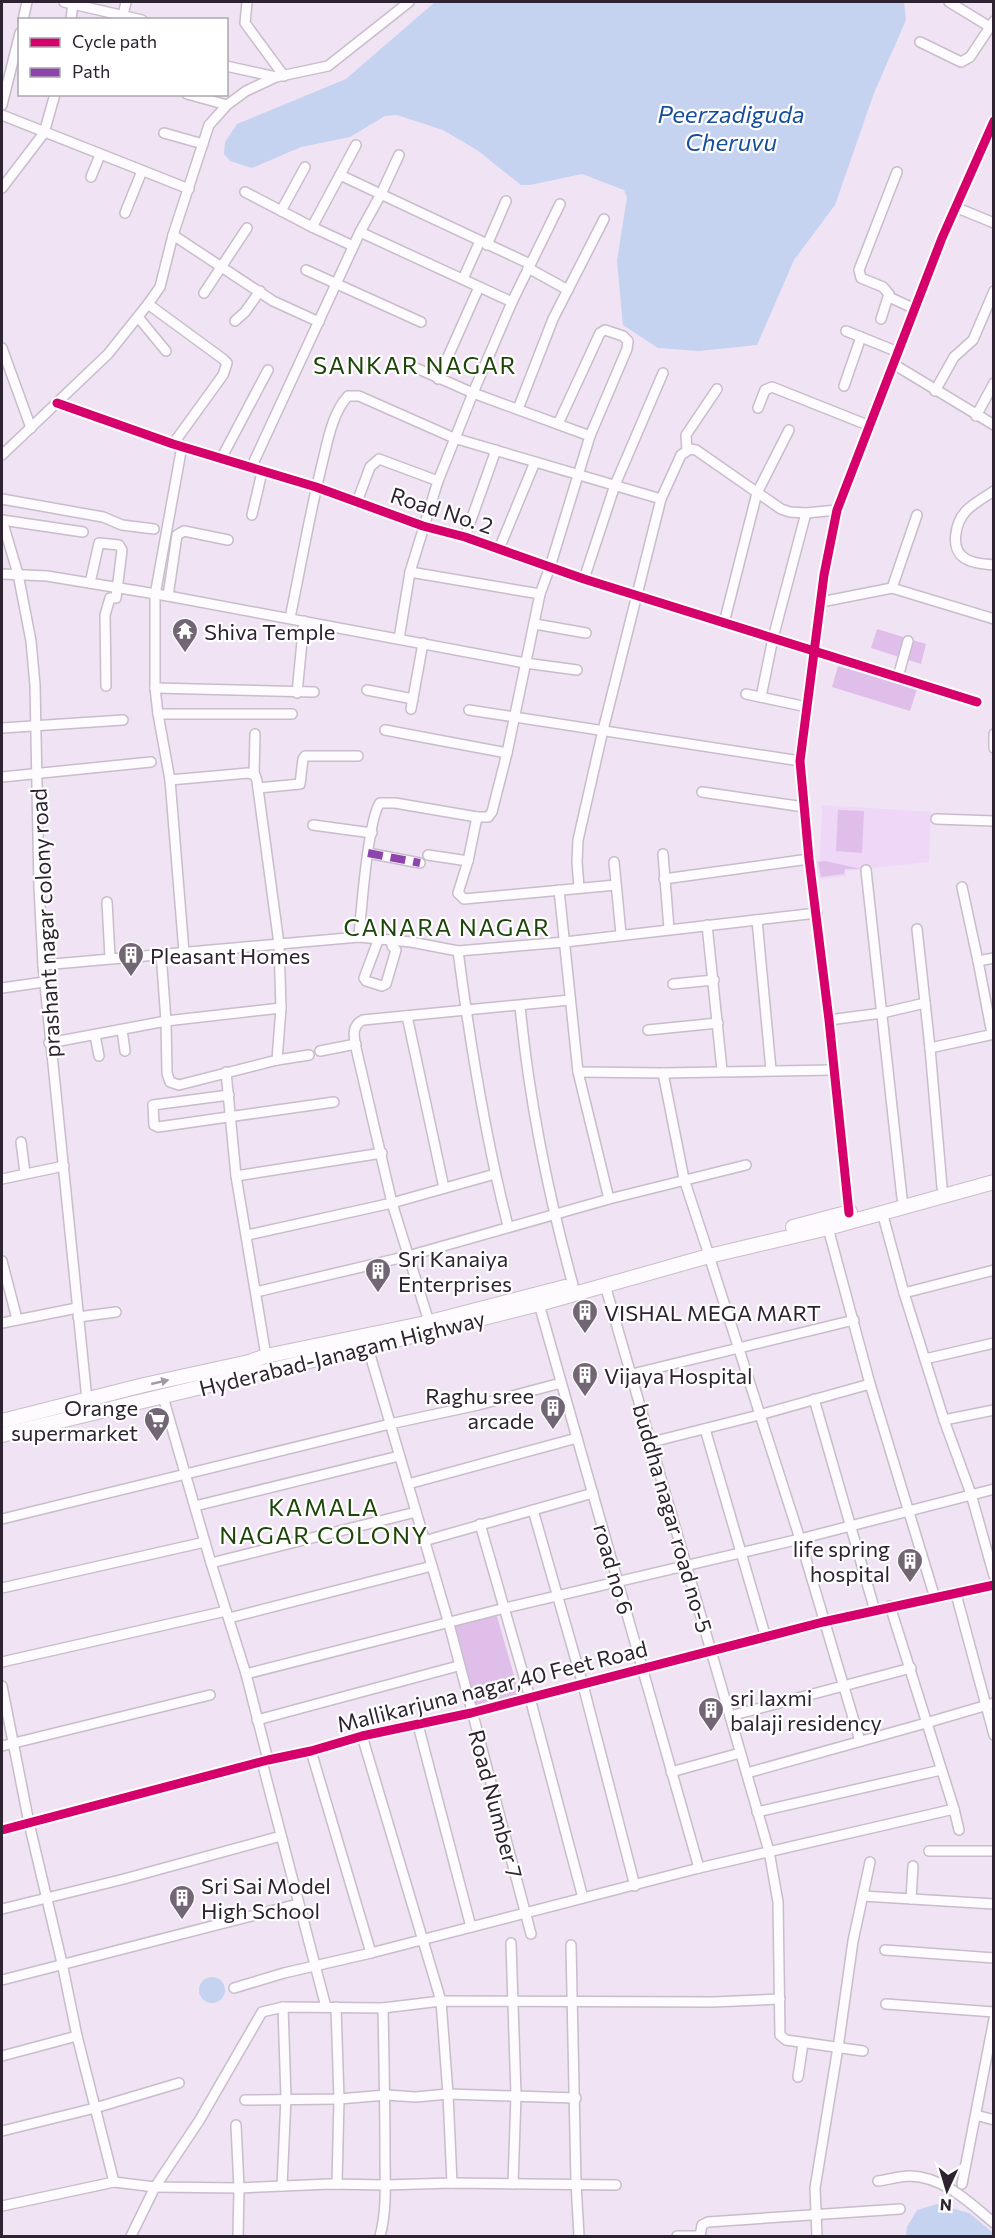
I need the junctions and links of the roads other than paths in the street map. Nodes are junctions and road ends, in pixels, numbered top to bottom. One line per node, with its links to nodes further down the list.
1 (27, 2): 8 (street)
2 (70, 2): 7 (street); 9 (street)
3 (126, 2): 7 (street)
4 (247, 2): 15 (street)
5 (409, 2): 15 (street)
6 (949, 2): 11 (street)
7 (123, 15): 10 (street)
8 (23, 18)
9 (71, 18)
10 (134, 18)
11 (992, 24): 13 (street)
12 (18, 41): 18 (street)
13 (920, 42)
14 (228, 66): 15 (street)
15 (280, 77): 19 (street)
16 (54, 96): 22 (street)
17 (194, 96): 19 (street)
18 (2, 105)
19 (227, 105): 24 (street)
20 (2, 115): 22 (street)
21 (993, 122): 39 (street)
22 (44, 133): 26 (street); 33 (street)
23 (164, 133): 24 (street)
24 (203, 144): 34 (street)
25 (356, 146): 31 (street)
26 (100, 155): 29 (street); 32 (street)
27 (399, 155): 36 (street)
28 (304, 166): 40 (street)
29 (142, 171): 34 (street); 41 (street)
30 (897, 172): 60 (street)
31 (340, 175): 36 (street); 44 (street)
32 (91, 177)
33 (2, 188)
34 (189, 189): 47 (street)
35 (245, 192): 40 (street)
36 (381, 194): 46 (street); 48 (street)
37 (506, 201): 48 (street)
38 (560, 204): 51 (street)
39 (955, 207): 43 (street); 63 (street)
40 (281, 211): 44 (street)
41 (125, 213)
42 (604, 219): 56 (street)
43 (993, 224)
44 (312, 227): 49 (street)
45 (248, 228): 50 (street)
46 (360, 232): 49 (street); 53 (street)
47 (173, 235): 50 (street); 62 (street)
48 (483, 243): 51 (street); 53 (street)
49 (353, 246): 54 (street)
50 (221, 266): 57 (street); 59 (street)
51 (529, 266): 56 (street); 61 (street)
52 (306, 270): 54 (street)
53 (462, 279): 55 (street)
54 (337, 284): 67 (street); 68 (street)
55 (479, 287): 61 (street); 78 (street)
56 (568, 290): 85 (street)
57 (260, 291): 66 (street); 67 (street)
58 (993, 291): 82 (street)
59 (204, 293)
60 (889, 297): 63 (street); 65 (street)
61 (512, 302): 83 (street)
62 (148, 304): 64 (street); 95 (street)
63 (915, 309): 73 (street)
64 (138, 317): 72 (street); 84 (street)
65 (881, 319)
66 (235, 321)
67 (319, 322): 101 (street)
68 (421, 322)
69 (846, 331): 70 (street)
70 (861, 337): 73 (street); 80 (street)
71 (2, 348): 91 (street)
72 (166, 351)
73 (898, 352): 74 (street)
74 (895, 365): 82 (street); 90 (street)
75 (416, 368): 78 (street)
76 (268, 370): 99 (street)
77 (663, 373): 105 (street)
78 (438, 379): 83 (street)
79 (993, 383): 87 (street)
80 (844, 386)
81 (717, 389): 97 (street)
82 (935, 391): 87 (street)
83 (472, 393): 85 (street); 94 (street)
84 (57, 404): 91 (street); 95 (street, Road No. 2)
85 (518, 408): 88 (street)
86 (758, 408): 90 (street)
87 (976, 416): 89 (street)
88 (558, 424): 93 (street); 93 (street)
89 (993, 424)
90 (870, 426): 112 (street)
91 (31, 428): 98 (street)
92 (789, 430): 108 (street)
93 (590, 436): 103 (street)
94 (454, 438): 96 (street); 104 (street); 106 (street)
95 (178, 445): 99 (street, Road No. 2); 123 (street)
96 (496, 450): 100 (street); 120 (street)
97 (687, 450): 108 (street); 110 (street)
98 (2, 455)
99 (221, 459): 101 (street, Road No. 2)
100 (535, 462): 103 (street); 122 (street)
101 (251, 468): 102 (street, Road No. 2)
102 (262, 472): 106 (street, Road No. 2); 114 (street)
103 (578, 475): 105 (street); 126 (street)
104 (438, 481): 111 (street); 117 (street)
105 (615, 484): 110 (street); 130 (street)
106 (316, 487): 111 (street, Road No. 2); 139 (street)
107 (993, 491): 125 (street)
108 (757, 493): 113 (street); 142 (street)
109 (2, 499): 118 (street)
110 (661, 500): 137 (street)
111 (357, 502): 117 (street, Road No. 2)
112 (837, 510): 113 (street); 138 (street)
113 (806, 513): 145 (street)
114 (252, 515)
115 (916, 515): 132 (street)
116 (2, 520): 119 (street); 129 (street, prashant nagar colony road)
117 (423, 526): 120 (street, Road No. 2); 127 (street)
118 (154, 529)
119 (83, 532)
120 (465, 537): 122 (street, Road No. 2)
121 (228, 540): 124 (street)
122 (499, 549): 126 (street, Road No. 2)
123 (163, 555): 124 (street); 135 (street)
124 (174, 557): 136 (street)
125 (993, 565)
126 (550, 567): 130 (street, Road No. 2); 134 (street)
127 (410, 572): 134 (street); 146 (street)
128 (2, 574): 129 (street)
129 (18, 574): 131 (street); 169 (street, prashant nagar colony road)
130 (584, 579): 137 (street, Road No. 2)
131 (90, 583): 133 (street); 133 (street)
132 (892, 588): 138 (street); 140 (street)
133 (117, 589): 135 (street); 153 (street)
134 (540, 594): 143 (street)
135 (155, 595): 136 (street); 154 (street)
136 (168, 596): 139 (street)
137 (636, 596): 142 (street, Road No. 2); 172 (street)
138 (821, 602): 149 (street)
139 (290, 618): 141 (street)
140 (993, 619)
141 (304, 621): 146 (street); 156 (street)
142 (724, 623): 145 (street, Road No. 2)
143 (535, 624): 144 (street); 150 (street)
144 (586, 633)
145 (773, 638): 149 (street, Road No. 2); 159 (street)
146 (399, 639): 148 (street)
147 (908, 641): 152 (street)
148 (423, 643): 150 (street); 160 (street)
149 (816, 651): 152 (street, Road No. 2); 162 (street)
150 (525, 663): 151 (street); 167 (street)
151 (577, 670)
152 (898, 677): 161 (street, Road No. 2)
153 (106, 686)
154 (155, 688): 156 (street); 165 (street)
155 (367, 690): 160 (street)
156 (297, 693): 157 (street)
157 (314, 693)
158 (746, 694): 159 (street)
159 (761, 697): 162 (street)
160 (413, 699): 163 (street)
161 (977, 702)
162 (807, 707): 178 (street)
163 (411, 709)
164 (469, 710): 167 (street)
165 (158, 714): 166 (street); 183 (street)
166 (292, 714)
167 (514, 718): 172 (street); 176 (street)
168 (123, 720): 169 (street)
169 (36, 726): 170 (street); 180 (street, prashant nagar colony road)
170 (2, 728)
171 (386, 730): 176 (street)
172 (603, 730): 178 (street); 203 (street)
173 (255, 734): 181 (street)
174 (993, 734): 175 (street)
175 (993, 748)
176 (507, 753): 187 (street)
177 (358, 756): 184 (street)
178 (801, 761): 186 (street)
179 (152, 762): 180 (street)
180 (38, 772): 182 (street); 223 (street, prashant nagar colony road)
181 (254, 775): 183 (street); 184 (street)
182 (2, 777)
183 (170, 780): 218 (street)
184 (258, 788): 216 (street)
185 (702, 792): 186 (street)
186 (804, 807): 195 (street)
187 (477, 817): 191 (street); 196 (street)
188 (936, 819): 189 (street)
189 (993, 821)
190 (314, 825): 191 (street)
191 (372, 833): 192 (street)
192 (368, 853): 198 (street); 212 (street)
193 (663, 854): 200 (street)
194 (428, 855): 196 (street)
195 (809, 859): 200 (street); 206 (street)
196 (468, 861): 204 (street)
197 (614, 862): 201 (street)
198 (420, 863)
199 (866, 870): 233 (street)
200 (664, 879): 209 (street)
201 (616, 885): 203 (street); 211 (street)
202 (962, 886): 222 (street)
203 (579, 888): 204 (street)
204 (559, 890): 215 (street)
205 (106, 902): 220 (street)
206 (817, 913): 207 (street); 235 (street)
207 (757, 920): 208 (street); 251 (street)
208 (707, 925): 209 (street); 224 (street)
209 (669, 929): 211 (street)
210 (917, 929): 229 (street)
211 (621, 934): 215 (street)
212 (358, 937): 213 (street); 216 (street)
213 (379, 938): 214 (street); 214 (street)
214 (392, 939): 217 (street)
215 (565, 942): 217 (street); 228 (street)
216 (279, 944): 218 (street); 231 (street)
217 (458, 951): 232 (street)
218 (184, 952): 219 (street)
219 (161, 953): 220 (street); 236 (street)
220 (110, 957): 223 (street)
221 (993, 958): 222 (street)
222 (978, 961): 240 (street)
223 (43, 964): 225 (street, prashant nagar colony road)
224 (714, 980): 226 (street); 237 (street)
225 (44, 982): 227 (street); 242 (street, prashant nagar colony road)
226 (673, 984)
227 (2, 988)
228 (570, 1000): 230 (street); 254 (street)
229 (925, 1003): 233 (street); 244 (street)
230 (520, 1006): 232 (street); 277 (street)
231 (281, 1008): 236 (street); 249 (street)
232 (466, 1010): 234 (street); 265 (street)
233 (882, 1013): 235 (street); 272 (street)
234 (407, 1016): 243 (street); 271 (street)
235 (829, 1020): 252 (street)
236 (166, 1021): 238 (street); 253 (street)
237 (718, 1023): 239 (street); 250 (street)
238 (122, 1030): 241 (street); 246 (street)
239 (648, 1030)
240 (993, 1034): 244 (street)
241 (95, 1035): 242 (street); 248 (street)
242 (50, 1043): 262 (street, prashant nagar colony road)
243 (356, 1044): 245 (street); 260 (street)
244 (930, 1048): 270 (street)
245 (320, 1050)
246 (125, 1052)
247 (309, 1055): 249 (street)
248 (99, 1056)
249 (277, 1060): 253 (street)
250 (722, 1070): 251 (street); 255 (street)
251 (771, 1070): 252 (street)
252 (834, 1070): 276 (street)
253 (226, 1072): 256 (street)
254 (578, 1072): 255 (street); 273 (street)
255 (663, 1073): 268 (street)
256 (229, 1095): 258 (street); 258 (street)
257 (334, 1102): 258 (street)
258 (231, 1116): 266 (street)
259 (21, 1142): 263 (street)
260 (382, 1153): 266 (street); 274 (street)
261 (746, 1165): 268 (street)
262 (64, 1166): 263 (street); 291 (street, prashant nagar colony road)
263 (25, 1173): 267 (street)
264 (993, 1173): 270 (highway, Hyderabad-Janagam Highway)
265 (495, 1174): 271 (street); 278 (street)
266 (237, 1176): 280 (street)
267 (2, 1179)
268 (684, 1179): 273 (street); 281 (street)
269 (993, 1182): 275 (highway, Hyderabad-Janagam Highway)
270 (942, 1187): 272 (highway, Hyderabad-Janagam Highway)
271 (444, 1188): 274 (street)
272 (902, 1198): 276 (highway, Hyderabad-Janagam Highway)
273 (609, 1199): 277 (street)
274 (392, 1203): 280 (street); 282 (street)
275 (882, 1212): 279 (highway, Hyderabad-Janagam Highway); 288 (street)
276 (849, 1213): 281 (highway, Hyderabad-Janagam Highway)
277 (554, 1214): 278 (street); 285 (street)
278 (508, 1226): 282 (street)
279 (828, 1228): 281 (highway, Hyderabad-Janagam Highway); 293 (street)
280 (248, 1235): 287 (street)
281 (708, 1253): 285 (highway, Hyderabad-Janagam Highway); 286 (highway, Hyderabad-Janagam Highway); 298 (street)
282 (408, 1256): 287 (street); 294 (street)
283 (2, 1261): 292 (street)
284 (993, 1270): 288 (street)
285 (573, 1285): 294 (highway, Hyderabad-Janagam Highway)
286 (605, 1285): 289 (highway, Hyderabad-Janagam Highway); 301 (street, buddha nagar road no-5)
287 (256, 1292): 299 (street)
288 (904, 1293): 300 (street)
289 (539, 1304): 297 (highway, Hyderabad-Janagam Highway); 302 (street, road no 6)
290 (116, 1312): 291 (street)
291 (78, 1313): 292 (street); 306 (street, prashant nagar colony road)
292 (17, 1320): 295 (street)
293 (854, 1320): 298 (street); 303 (street)
294 (429, 1322): 299 (highway, Hyderabad-Janagam Highway)
295 (2, 1323)
296 (993, 1343): 300 (street)
297 (368, 1347): 304 (highway, Hyderabad-Janagam Highway); 311 (street, Road Number 7)
298 (737, 1348): 301 (street); 308 (street)
299 (267, 1356): 306 (highway, Hyderabad-Janagam Highway, one-way to 299)
300 (925, 1359): 309 (street)
301 (632, 1374): 315 (street, buddha nagar road no-5)
302 (561, 1383): 311 (street); 314 (street, road no 6)
303 (870, 1384): 305 (street); 325 (street)
304 (163, 1397): 313 (highway, Hyderabad-Janagam Highway); 317 (street)
305 (814, 1399): 308 (street); 328 (street)
306 (87, 1400): 310 (highway, Hyderabad-Janagam Highway)
307 (993, 1410): 309 (street)
308 (759, 1415): 312 (street); 329 (street)
309 (944, 1420): 321 (street)
310 (2, 1421)
311 (390, 1424): 316 (street, Road Number 7); 317 (street)
312 (705, 1429): 315 (street); 332 (street)
313 (2, 1435)
314 (577, 1438): 318 (street); 320 (street, road no 6)
315 (652, 1442): 335 (street, buddha nagar road no-5)
316 (399, 1456): 318 (street, Road Number 7); 322 (street)
317 (186, 1474): 322 (street); 326 (street)
318 (408, 1484): 324 (street, Road Number 7)
319 (993, 1489): 321 (street)
320 (593, 1493): 323 (street); 337 (street, road no 6)
321 (971, 1494): 325 (street); 336 (street)
322 (195, 1506): 331 (street)
323 (533, 1510): 327 (street); 341 (street)
324 (416, 1512): 330 (street, Road Number 7); 333 (street)
325 (909, 1512): 328 (street); 342 (street)
326 (2, 1519)
327 (480, 1524): 330 (street); 344 (street)
328 (850, 1525): 329 (street); 345 (street)
329 (800, 1539): 332 (street); 347 (street)
330 (424, 1540): 334 (street, Road Number 7)
331 (205, 1542): 333 (street); 339 (street)
332 (741, 1553): 335 (street); 349 (street)
333 (211, 1563): 346 (street)
334 (432, 1566): 346 (street); 348 (street, Road Number 7)
335 (688, 1566): 337 (street); 350 (street, buddha nagar road no-5)
336 (993, 1576)
337 (619, 1582): 341 (street); 354 (street, road no 6)
338 (993, 1585): 340 (street, Mallikarjuna nagar,40 Feet Road)
339 (2, 1588)
340 (956, 1594): 342 (street, Mallikarjuna nagar,40 Feet Road); 361 (street)
341 (558, 1596): 344 (street); 356 (street)
342 (935, 1598): 343 (street, Mallikarjuna nagar,40 Feet Road)
343 (890, 1606): 345 (street, Mallikarjuna nagar,40 Feet Road); 353 (street)
344 (505, 1608): 348 (street); 360 (street)
345 (875, 1611): 347 (street, Mallikarjuna nagar,40 Feet Road)
346 (227, 1614): 351 (street); 355 (street)
347 (823, 1623): 349 (street, Mallikarjuna nagar,40 Feet Road); 357 (street)
348 (448, 1624): 352 (street, Road Number 7); 355 (street)
349 (766, 1638): 350 (street, Mallikarjuna nagar,40 Feet Road)
350 (711, 1652): 354 (street, Mallikarjuna nagar,40 Feet Road); 363 (street, buddha nagar road no-5)
351 (2, 1662)
352 (458, 1666): 362 (street, Road Number 7); 364 (street)
353 (911, 1668): 357 (street); 365 (street)
354 (642, 1670): 356 (street, Mallikarjuna nagar,40 Feet Road); 376 (street, road no 6)
355 (246, 1674): 364 (street)
356 (583, 1685): 360 (street, Mallikarjuna nagar,40 Feet Road); 390 (street)
357 (842, 1685): 363 (street); 369 (street)
358 (2, 1686): 370 (street)
359 (210, 1695): 370 (street)
360 (530, 1698): 362 (street, Mallikarjuna nagar,40 Feet Road); 393 (street)
361 (989, 1704): 365 (street); 367 (street)
362 (471, 1713): 366 (street, Mallikarjuna nagar,40 Feet Road); 398 (street, Road Number 7)
363 (730, 1716): 373 (street, buddha nagar road no-5)
364 (257, 1720): 374 (street)
365 (926, 1723): 369 (street); 375 (street)
366 (418, 1725): 368 (street, Mallikarjuna nagar,40 Feet Road); 399 (street)
367 (993, 1735)
368 (362, 1736): 372 (street, Mallikarjuna nagar,40 Feet Road); 401 (street)
369 (860, 1741): 377 (street)
370 (14, 1743): 371 (street); 380 (street)
371 (2, 1746)
372 (311, 1751): 374 (street, Mallikarjuna nagar,40 Feet Road); 405 (street)
373 (740, 1753): 376 (street); 377 (street, buddha nagar road no-5)
374 (265, 1761): 380 (street, Mallikarjuna nagar,40 Feet Road); 383 (street)
375 (941, 1770): 378 (street); 379 (street)
376 (671, 1772): 389 (street, road no 6)
377 (747, 1773): 379 (street, buddha nagar road no-5)
378 (954, 1809): 382 (street); 384 (street)
379 (757, 1812): 384 (street, buddha nagar road no-5)
380 (29, 1823): 381 (street, Mallikarjuna nagar,40 Feet Road); 392 (street)
381 (2, 1830)
382 (959, 1830)
383 (281, 1836): 392 (street); 395 (street)
384 (769, 1851): 389 (street); 411 (street, buddha nagar road no-5)
385 (929, 1851): 386 (street)
386 (993, 1851)
387 (870, 1862): 391 (street)
388 (913, 1866): 394 (street)
389 (699, 1868): 390 (street)
390 (635, 1886): 393 (street)
391 (863, 1896): 394 (street); 423 (street)
392 (46, 1898): 397 (street); 407 (street)
393 (583, 1898): 398 (street)
394 (911, 1899): 396 (street)
395 (298, 1904): 407 (street); 408 (street)
396 (993, 1905)
397 (2, 1909)
398 (525, 1913): 399 (street); 400 (street, Road Number 7)
399 (471, 1927): 401 (street)
400 (531, 1934)
401 (422, 1939): 405 (street); 412 (street)
402 (511, 1943): 413 (street)
403 (571, 1945): 414 (street)
404 (885, 1950): 406 (street)
405 (371, 1953): 408 (street)
406 (993, 1958)
407 (62, 1963): 409 (street); 421 (street)
408 (315, 1965): 410 (street); 417 (street)
409 (2, 1980)
410 (234, 1988)
411 (780, 1999): 414 (street); 422 (street, buddha nagar road no-5)
412 (441, 2001): 413 (street); 418 (street); 429 (street)
413 (514, 2001): 414 (street); 431 (street)
414 (572, 2001): 434 (street)
415 (886, 2004): 419 (street)
416 (283, 2007): 417 (street); 432 (street); 451 (street)
417 (331, 2007): 418 (street); 433 (street)
418 (383, 2008): 430 (street)
419 (993, 2012)
420 (993, 2019): 426 (street)
421 (77, 2036): 425 (street); 436 (street)
422 (803, 2043): 423 (street); 427 (street)
423 (838, 2048): 424 (street); 455 (street)
424 (863, 2051)
425 (2, 2056)
426 (990, 2062): 437 (street)
427 (798, 2077)
428 (179, 2084): 436 (street)
429 (448, 2094): 430 (street); 431 (street); 443 (street)
430 (386, 2095): 433 (street); 450 (street)
431 (516, 2096): 434 (street); 446 (street)
432 (286, 2098): 433 (street); 435 (street); 449 (street)
433 (339, 2098): 445 (street)
434 (576, 2098): 444 (street)
435 (245, 2100)
436 (95, 2108): 440 (street); 442 (street)
437 (975, 2115): 438 (street); 448 (street)
438 (993, 2120)
439 (236, 2126): 452 (street)
440 (2, 2131)
441 (878, 2181): 456 (street)
442 (114, 2182): 451 (street); 453 (street)
443 (452, 2182): 446 (street); 450 (street)
444 (576, 2183): 446 (street); 447 (street); 460 (street)
445 (337, 2184): 449 (street); 450 (street)
446 (513, 2184)
447 (616, 2184)
448 (962, 2184)
449 (282, 2186): 452 (street)
450 (385, 2186): 459 (street)
451 (155, 2187): 452 (street); 457 (street)
452 (238, 2188): 458 (street)
453 (2, 2206)
454 (900, 2209): 455 (street)
455 (815, 2214): 462 (street); 463 (street)
456 (993, 2223)
457 (131, 2236)
458 (238, 2236)
459 (380, 2236)
460 (579, 2236)
461 (677, 2236): 462 (street)
462 (700, 2236)
463 (817, 2236)

